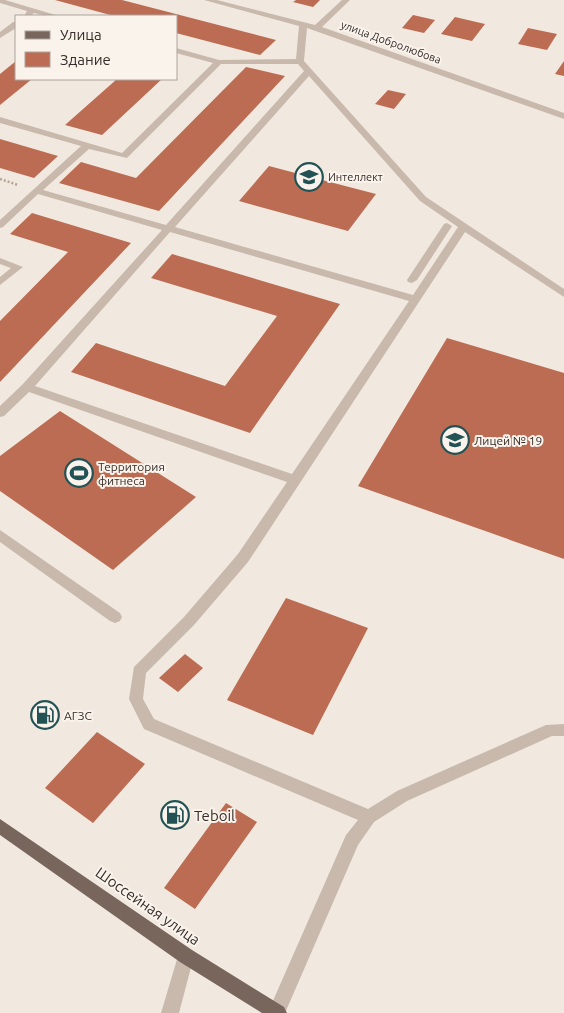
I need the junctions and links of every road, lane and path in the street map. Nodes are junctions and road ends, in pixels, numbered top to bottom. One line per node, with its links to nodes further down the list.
1 (208, 0): 7 (street, улица Добролюбова)
2 (346, 0): 9 (street)
3 (0, 1): 4 (street)
4 (34, 10): 5 (street); 6 (street)
5 (27, 15)
6 (52, 15)
7 (303, 24): 9 (street, улица Добролюбова); 12 (street)
8 (15, 25): 10 (street)
9 (317, 28): 15 (street, улица Добролюбова)
10 (0, 36)
11 (178, 51): 13 (street)
12 (300, 61): 13 (street); 14 (street)
13 (219, 62): 17 (street)
14 (309, 71): 21 (street); 22 (street)
15 (564, 116)
16 (0, 120): 17 (street)
17 (87, 146): 18 (street)
18 (36, 190): 19 (street); 21 (street)
19 (0, 225)
20 (447, 226): 24 (street)
21 (168, 227): 27 (street); 28 (street)
22 (463, 227): 26 (street); 27 (street)
23 (0, 261): 25 (street)
24 (412, 280)
25 (0, 282)
26 (564, 294)
27 (415, 299): 30 (street)
28 (27, 387): 29 (street); 30 (street)
29 (0, 413)
30 (295, 480): 34 (street)
31 (0, 535): 32 (street)
32 (115, 617)
33 (564, 730): 34 (street)
34 (369, 818): 38 (street)
35 (0, 826): 36 (main road, Шоссейная улица)
36 (186, 956): 37 (street); 38 (main road, Шоссейная улица)
37 (170, 1013)
38 (278, 1013)

